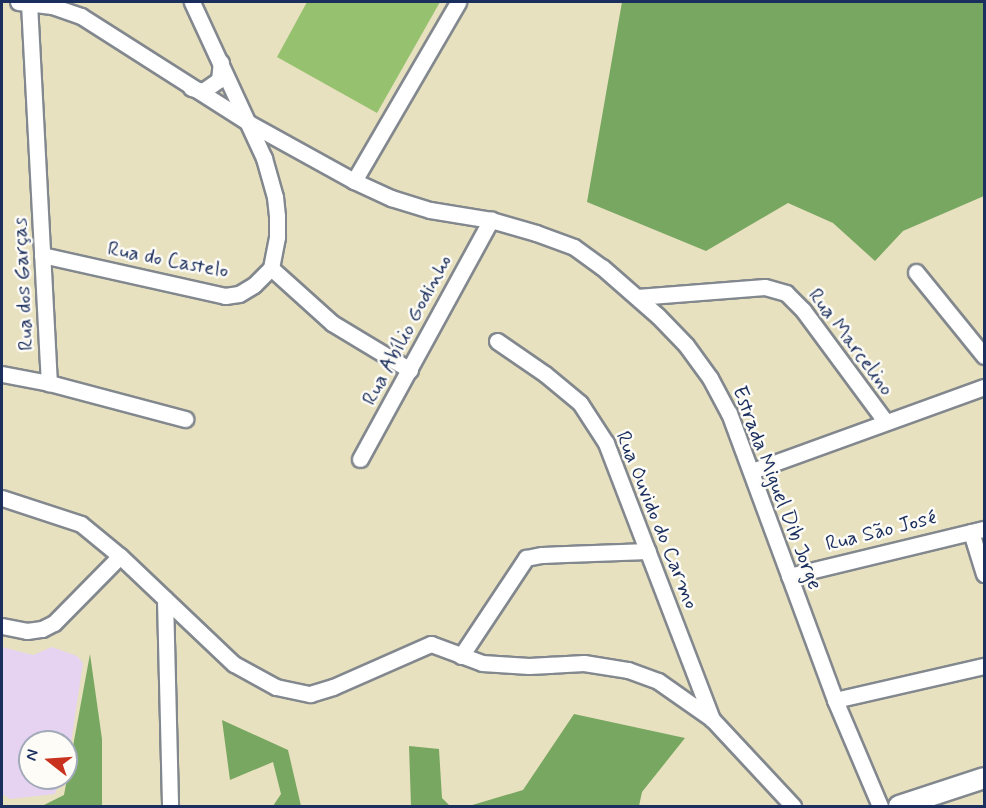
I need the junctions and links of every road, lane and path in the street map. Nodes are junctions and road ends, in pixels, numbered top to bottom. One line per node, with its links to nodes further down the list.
1 (23, 2): 5 (street, Estrada Miguel Dib Jorge); 9 (street, Rua dos Garças)
2 (192, 2): 4 (street)
3 (458, 2): 7 (street)
4 (221, 62): 5 (street); 6 (street)
5 (191, 88): 6 (street, Estrada Miguel Dib Jorge)
6 (249, 123): 7 (street, Estrada Miguel Dib Jorge); 10 (street)
7 (354, 182): 8 (street, Estrada Miguel Dib Jorge)
8 (491, 220): 12 (street, Estrada Miguel Dib Jorge); 15 (street, Rua Abílio Godinho)
9 (42, 255): 10 (street, Rua do Castelo); 17 (street, Rua dos Garças)
10 (271, 268): 15 (street)
11 (916, 272): 14 (street)
12 (637, 297): 20 (street, Rua Marcelino); 22 (street, Estrada Miguel Dib Jorge)
13 (496, 341): 25 (street, Rua Ouvido do Carmo)
14 (984, 356)
15 (410, 370): 21 (street, Rua Abílio Godinho)
16 (2, 374): 17 (street)
17 (49, 383): 19 (street)
18 (984, 387): 20 (street)
19 (185, 419)
20 (885, 421): 22 (street)
21 (360, 459)
22 (752, 471): 28 (street, Estrada Miguel Dib Jorge)
23 (2, 498): 26 (street)
24 (977, 530): 27 (street); 28 (street, Rua São José)
25 (648, 551): 31 (street); 34 (street, Rua Ouvido do Carmo)
26 (120, 556): 29 (street); 30 (street)
27 (984, 574)
28 (789, 576): 33 (street, Estrada Miguel Dib Jorge)
29 (165, 599): 31 (street); 36 (street)
30 (2, 626)
31 (461, 656): 34 (street)
32 (984, 666): 33 (street)
33 (835, 700): 38 (street, Estrada Miguel Dib Jorge)
34 (712, 719): 37 (street)
35 (984, 778): 39 (street)
36 (170, 807)
37 (793, 807)
38 (880, 807)
39 (899, 807)

